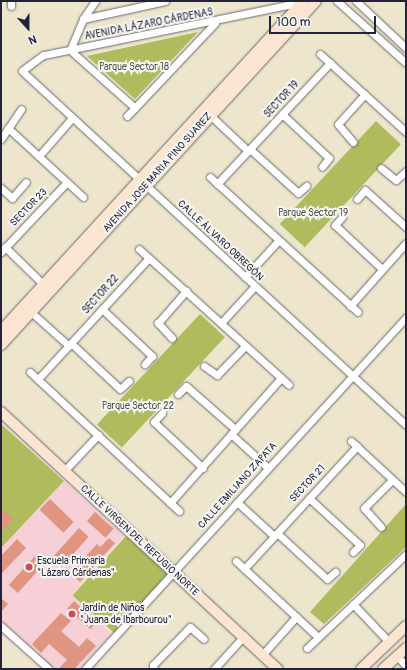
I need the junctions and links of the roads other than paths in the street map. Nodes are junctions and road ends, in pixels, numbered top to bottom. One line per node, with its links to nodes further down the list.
1 (95, 1): 7 (street)
2 (165, 1): 7 (street, AVENIDA LÁZARO CÁRDENAS)
3 (316, 1): 11 (street, AVENIDA JOSE MARIA PINO SUAREZ)
4 (337, 1): 14 (street)
5 (356, 1): 9 (street)
6 (302, 2): 8 (street, AVENIDA LÁZARO CÁRDENAS); 11 (street, AVENIDA JOSE MARIA PINO SUAREZ)
7 (84, 19): 10 (street, AVENIDA LÁZARO CÁRDENAS)
8 (215, 22): 10 (street, AVENIDA LÁZARO CÁRDENAS); 17 (street)
9 (406, 48)
10 (70, 50): 15 (street, AVENIDA LÁZARO CÁRDENAS); 17 (street)
11 (264, 50): 21 (street, AVENIDA JOSE MARIA PINO SUAREZ); 35 (street, AVENIDA JOSE MARIA PINO SUAREZ)
12 (320, 54): 13 (street)
13 (330, 63): 16 (street); 19 (street, SECTOR 19)
14 (406, 63)
15 (22, 71): 22 (street, CALLE ÁLVARO OBREGÓN)
16 (365, 94): 23 (street); 26 (street)
17 (135, 108): 20 (street)
18 (21, 109): 24 (street)
19 (282, 114): 27 (street, SECTOR 19); 29 (street)
20 (128, 116)
21 (211, 116): 27 (street); 35 (street, AVENIDA JOSE MARIA PINO SUAREZ)
22 (72, 118): 28 (street); 35 (street, CALLE ÁLVARO OBREGÓN)
23 (404, 127)
24 (8, 128): 25 (street); 28 (street)
25 (1, 139)
26 (354, 142)
27 (249, 150): 36 (street, SECTOR 19); 37 (street)
28 (38, 156): 34 (street)
29 (322, 167)
30 (382, 168): 31 (street)
31 (406, 171)
32 (210, 177): 36 (street)
33 (26, 182): 38 (street)
34 (67, 182): 39 (street); 46 (street, SECTOR 23)
35 (142, 183): 49 (street, CALLE ÁLVARO OBREGÓN); 50 (street, AVENIDA JOSE MARIA PINO SUAREZ); 55 (street, AVENIDA JOSE MARIA PINO SUAREZ)
36 (217, 184): 43 (street)
37 (306, 186)
38 (1, 188)
39 (83, 197)
40 (357, 199): 42 (street)
41 (342, 217): 48 (street)
42 (406, 227)
43 (279, 240): 49 (street); 53 (street)
44 (406, 243): 48 (street)
45 (140, 249): 47 (street)
46 (3, 250): 50 (street, SECTOR 23)
47 (149, 258): 52 (street); 54 (street, SECTOR 22)
48 (382, 269): 53 (street)
49 (245, 277): 51 (street, CALLE ÁLVARO OBREGÓN)
50 (44, 285): 59 (street, AVENIDA JOSE MARIA PINO SUAREZ)
51 (255, 286): 58 (street); 67 (street, CALLE ÁLVARO OBREGÓN)
52 (186, 291): 58 (street); 60 (street)
53 (350, 306): 56 (street)
54 (102, 309): 61 (street, SECTOR 22); 64 (street)
55 (31, 312): 61 (street); 62 (street, AVENIDA JOSE MARIA PINO SUAREZ)
56 (358, 312)
57 (406, 317): 67 (street, CALLE EMILIANO ZAPATA)
58 (221, 323): 63 (street)
59 (1, 331)
60 (172, 338)
61 (70, 344): 69 (street, SECTOR 22); 70 (street)
62 (1, 345)
63 (245, 346): 65 (street); 68 (street)
64 (145, 364)
65 (204, 366)
66 (30, 372): 69 (street)
67 (354, 375): 75 (street, CALLE ÁLVARO OBREGÓN); 78 (street, CALLE EMILIANO ZAPATA)
68 (281, 378): 71 (street); 76 (street)
69 (38, 379): 77 (street)
70 (129, 380)
71 (289, 385)
72 (178, 394): 76 (street)
73 (1, 412): 80 (street, CALLE VIRGEN DEL REFUGIO NORTE)
74 (162, 413): 79 (street)
75 (406, 425)
76 (233, 432): 78 (street); 79 (street)
77 (98, 435): 80 (street); 85 (street)
78 (267, 467): 84 (street, CALLE EMILIANO ZAPATA)
79 (203, 468): 85 (street)
80 (64, 471): 94 (street, CALLE VIRGEN DEL REFUGIO NORTE)
81 (392, 480): 82 (street, SECTOR 21); 83 (street, SECTOR 21); 87 (street)
82 (406, 492)
83 (309, 498): 88 (street, SECTOR 21); 89 (street)
84 (237, 502): 88 (street); 94 (street, CALLE EMILIANO ZAPATA)
85 (170, 503): 86 (street)
86 (179, 511)
87 (381, 527)
88 (275, 535): 92 (street, SECTOR 21); 93 (street)
89 (353, 552)
90 (406, 554): 95 (street)
91 (236, 562): 92 (street)
92 (244, 569): 96 (street)
93 (335, 572)
94 (172, 574): 99 (street, CALLE VIRGEN DEL REFUGIO NORTE); 110 (street, CALLE EMILIANO ZAPATA)
95 (353, 604): 100 (street); 102 (street)
96 (296, 617): 100 (street); 105 (street)
97 (1, 626): 109 (street)
98 (406, 626): 102 (street)
99 (244, 636): 105 (street, CALLE VIRGEN DEL REFUGIO NORTE); 111 (street)
100 (318, 637): 103 (street)
101 (204, 639): 108 (street)
102 (389, 642): 113 (street)
103 (307, 648)
104 (406, 648): 106 (street)
105 (263, 654): 112 (street, CALLE VIRGEN DEL REFUGIO NORTE)
106 (397, 656): 107 (street); 114 (street)
107 (406, 666)
108 (153, 668)
109 (49, 669)
110 (85, 669)
111 (214, 669)
112 (278, 669)
113 (361, 669)
114 (383, 669)

